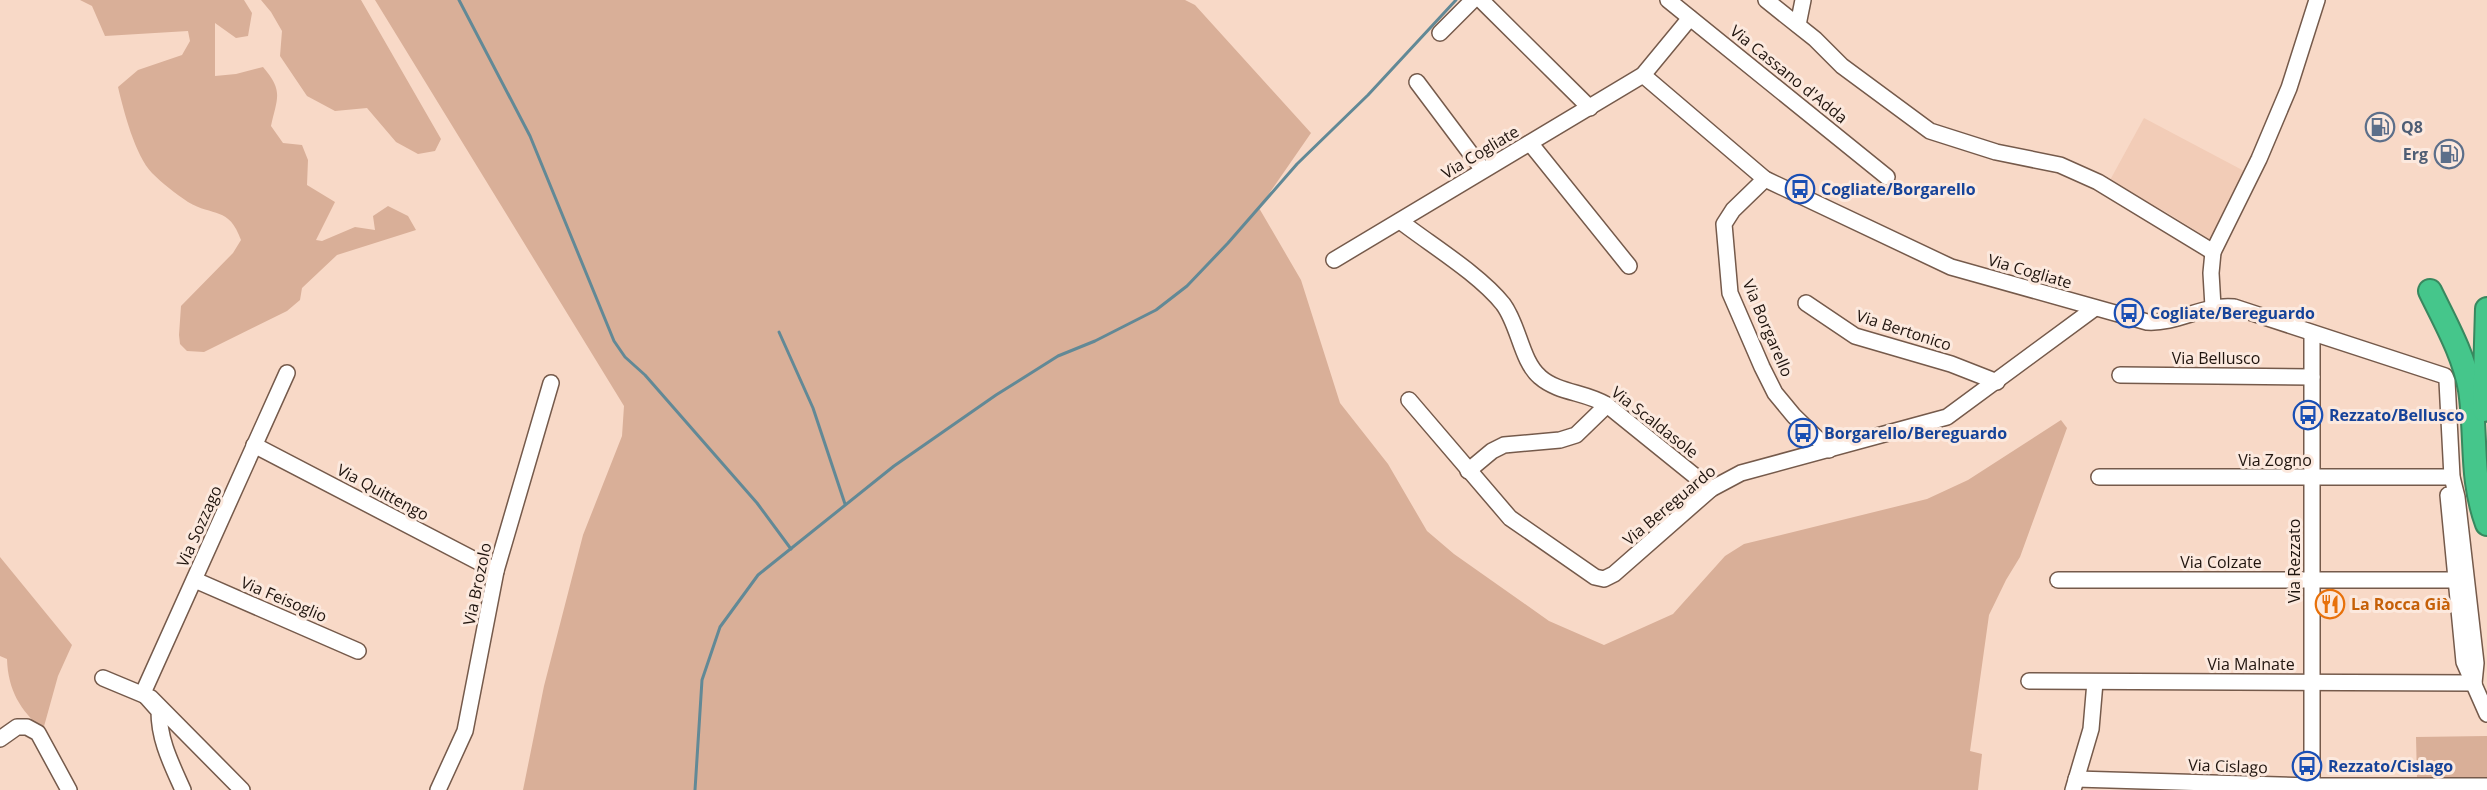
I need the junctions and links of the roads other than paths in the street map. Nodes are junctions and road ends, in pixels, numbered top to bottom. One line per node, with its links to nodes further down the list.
1 (1473, 0): 9 (street)
2 (1481, 0): 12 (street)
3 (1668, 0): 7 (street, Via Cassano d'Adda)
4 (1766, 0): 8 (street)
5 (1803, 0): 8 (street)
6 (2317, 0): 18 (street)
7 (1690, 18): 10 (street, Via Cogliate); 15 (street, Via Cassano d'Adda)
8 (1798, 25): 18 (street)
9 (1440, 33)
10 (1643, 75): 12 (street, Via Cogliate); 16 (street, Via Cogliate)
11 (1417, 82): 14 (street)
12 (1590, 108): 13 (street, Via Cogliate)
13 (1530, 143): 14 (street, Via Cogliate); 20 (street)
14 (1484, 170): 17 (street, Via Cogliate)
15 (1887, 177)
16 (1765, 179): 24 (street, Via Cogliate); 35 (street, Via Borgarello)
17 (1400, 221): 19 (street, Via Cogliate); 33 (street, Via Scaldasole)
18 (2213, 252): 23 (street)
19 (1335, 260)
20 (1629, 266)
21 (2430, 291): 42 (highway)
22 (1806, 303): 30 (street, Via Bertonico)
23 (2214, 307): 24 (street, Via Cogliate); 26 (street, Via Cogliate)
24 (2095, 308): 30 (street, Via Bereguardo)
25 (2487, 309): 40 (highway)
26 (2312, 333): 29 (street, Via Rezzato); 38 (street, Via Cogliate)
27 (287, 373): 34 (street, Via Sozzago)
28 (2120, 375): 29 (street, Via Bellusco)
29 (2312, 377): 39 (street, Via Rezzato)
30 (1997, 382): 35 (street, Via Bereguardo)
31 (551, 383): 43 (street, Via Brozolo)
32 (1409, 400): 36 (street, Via Bereguardo)
33 (1607, 405): 36 (street); 41 (street, Via Scaldasole)
34 (254, 445): 43 (street, Via Quittengo); 44 (street, Via Sozzago)
35 (1829, 450): 41 (street, Via Bereguardo)
36 (1468, 471): 41 (street, Via Bereguardo)
37 (2099, 477): 39 (street, Via Zogno)
38 (2452, 477): 39 (street, Via Zogno); 47 (street); 48 (street)
39 (2312, 478): 46 (street, Via Rezzato)
40 (2487, 479)
41 (1711, 489)
42 (2487, 524)
43 (496, 571): 64 (street, Via Brozolo)
44 (195, 580): 49 (street, Via Feisoglio); 55 (street, Via Sozzago)
45 (2058, 580): 46 (street, Via Colzate)
46 (2313, 580): 47 (street, Via Colzate); 53 (street, Via Rezzato)
47 (2455, 580): 54 (street)
48 (2480, 631): 54 (street)
49 (358, 651)
50 (103, 678): 55 (street)
51 (2029, 681): 52 (street, Via Malnate)
52 (2095, 682): 53 (street, Via Malnate); 58 (street)
53 (2312, 682): 54 (street, Via Malnate); 60 (street, Via Rezzato)
54 (2474, 683): 56 (street)
55 (143, 693): 62 (street); 63 (street)
56 (2487, 714)
57 (0, 739): 61 (street)
58 (2074, 785): 60 (street, Via Cislago)
59 (2487, 786): 60 (street, Via Cislago)
60 (2312, 788)
61 (69, 790)
62 (183, 790)
63 (242, 790)
64 (438, 790)

